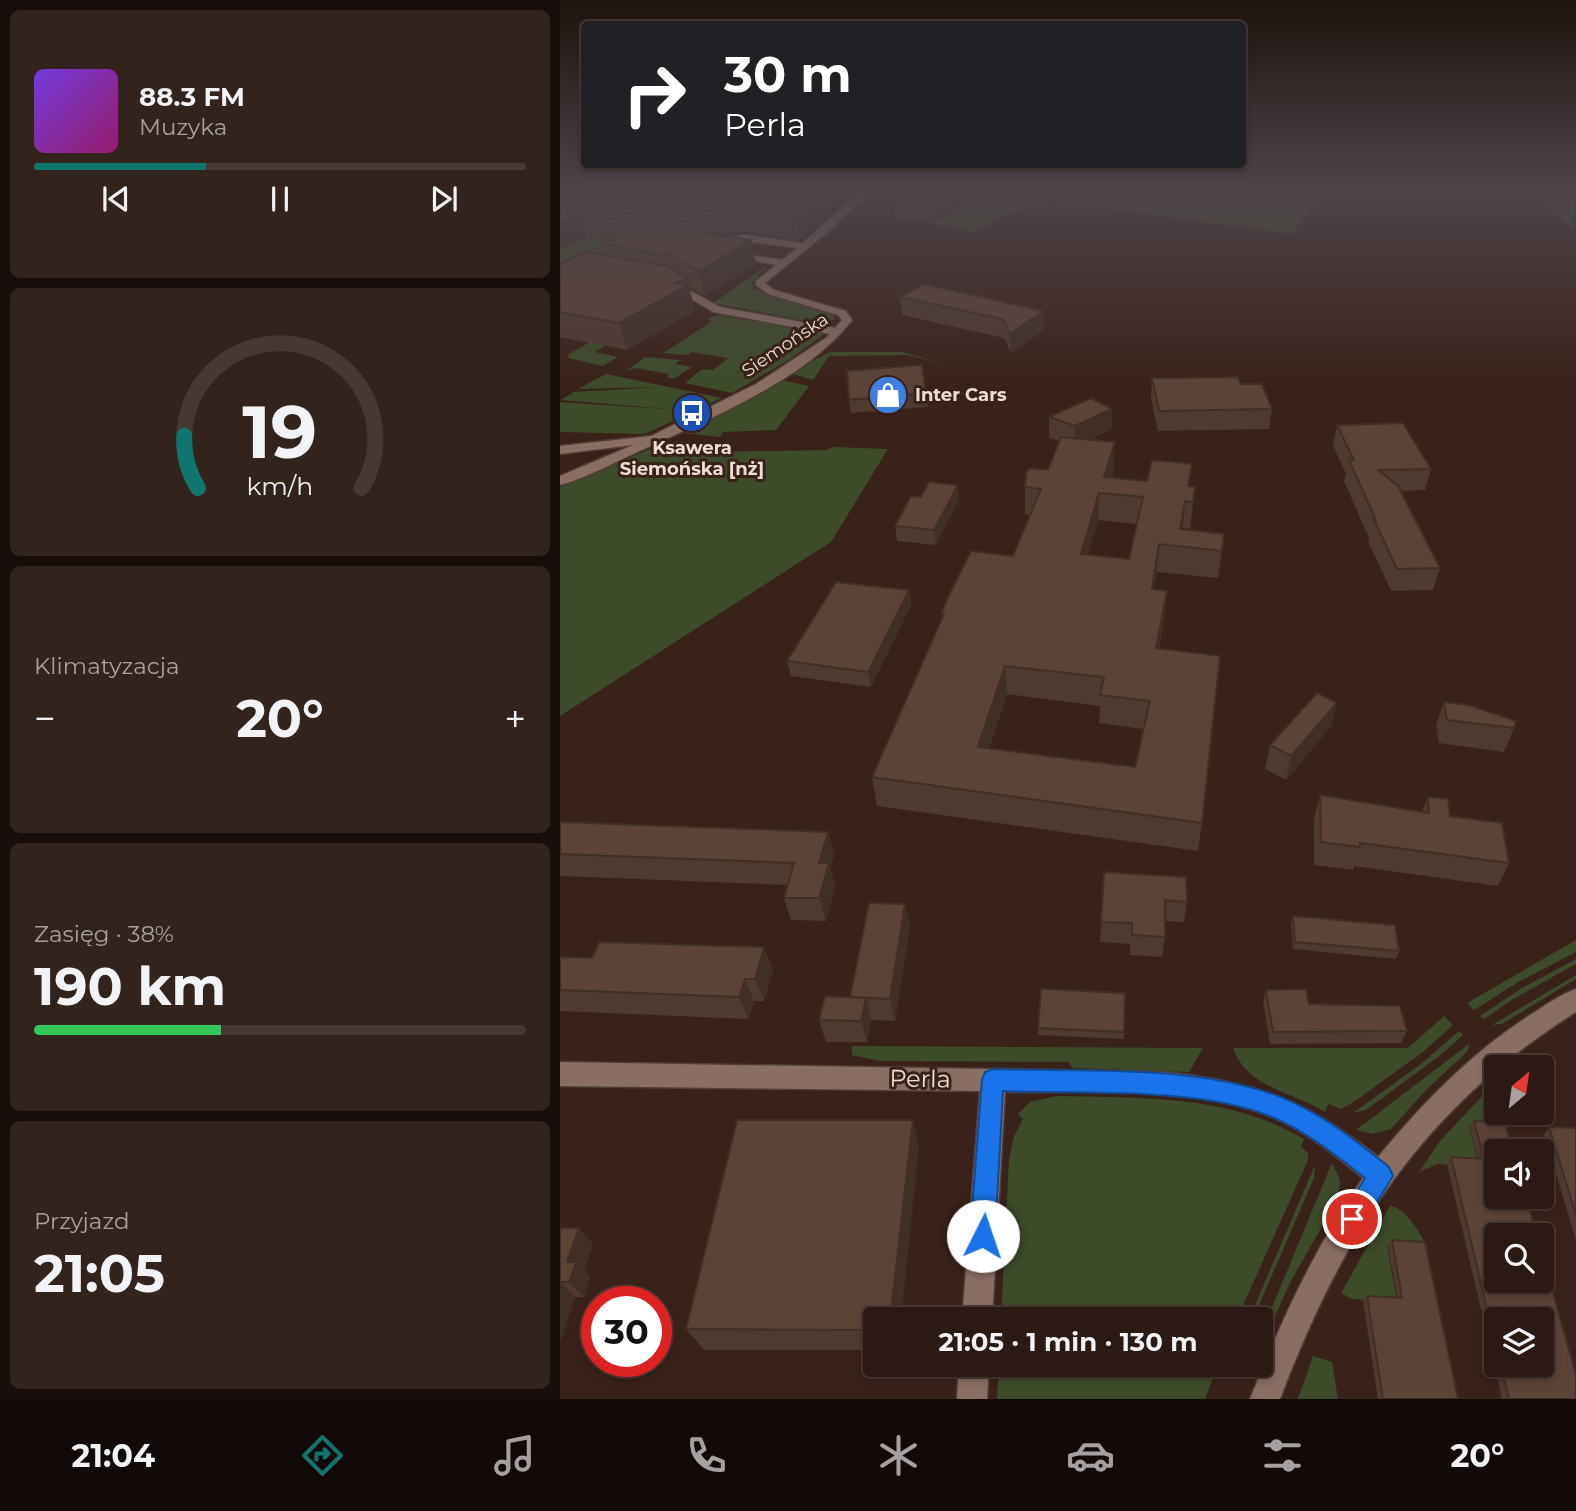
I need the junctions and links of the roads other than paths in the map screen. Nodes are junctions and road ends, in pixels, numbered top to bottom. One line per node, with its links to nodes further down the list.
1 (732, 255): 3 (street)
2 (792, 255): 3 (street, Siemońska)
3 (782, 263): 5 (street, Siemońska)
4 (664, 284): 5 (street)
5 (839, 332): 6 (street, Siemońska)
6 (656, 440): 7 (street); 8 (street, Siemońska)
7 (560, 450)
8 (560, 481)
9 (1576, 999): 12 (street)
10 (560, 1074): 11 (street, Perla)
11 (993, 1080): 12 (street, Perla); 13 (street)
12 (1381, 1176): 16 (street)
13 (978, 1307)
14 (973, 1377): 15 (street)
15 (972, 1399)
16 (1265, 1399)

